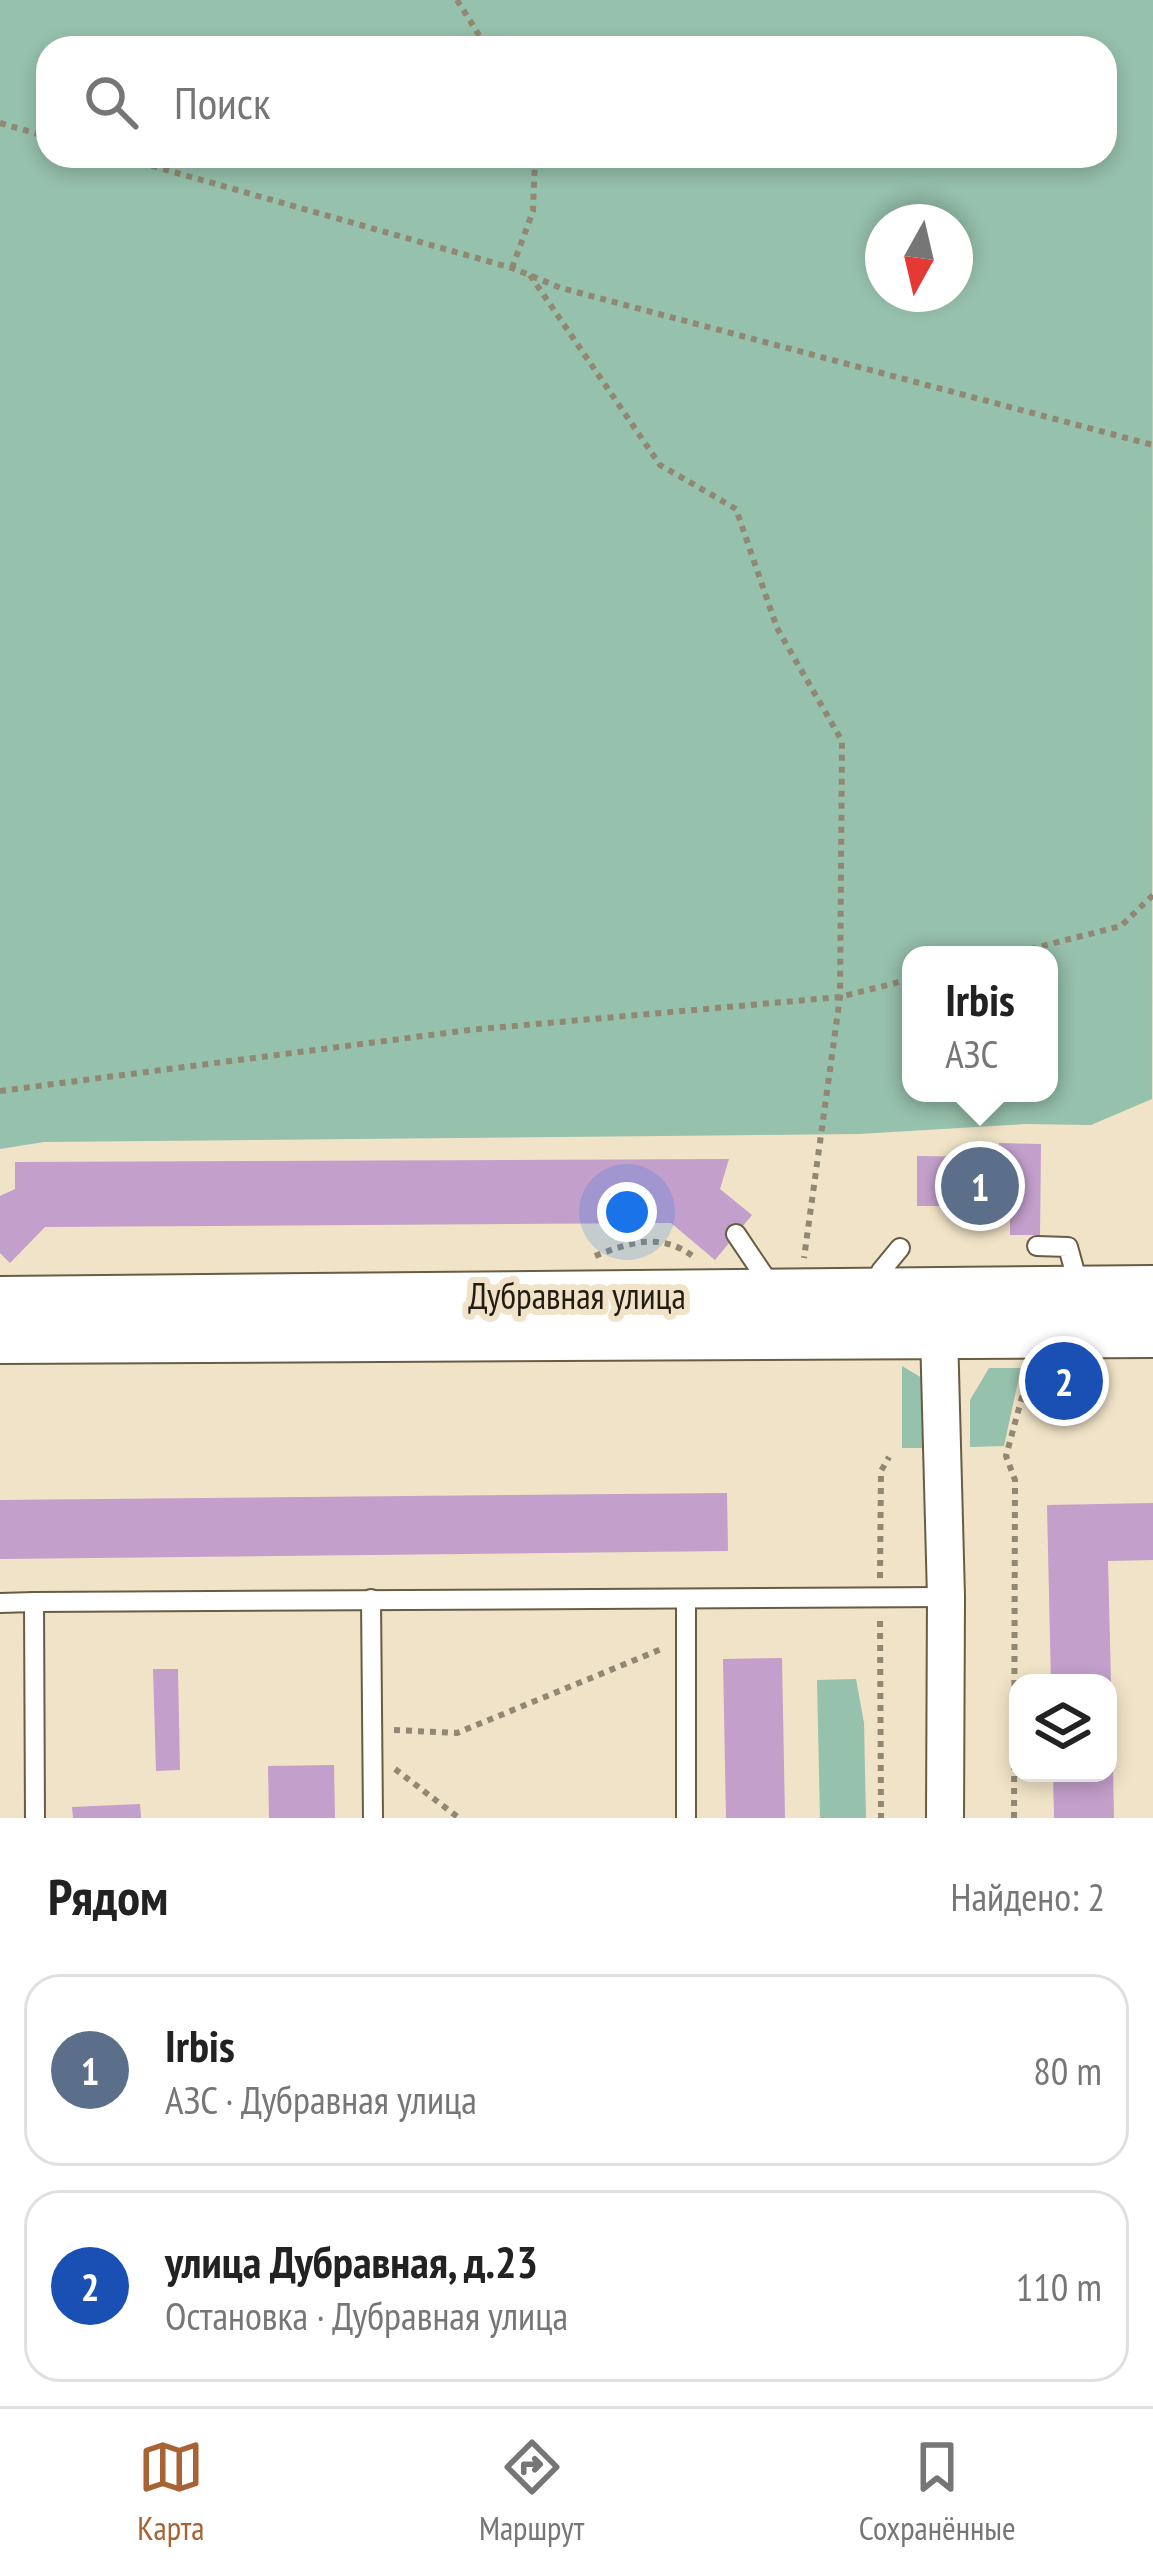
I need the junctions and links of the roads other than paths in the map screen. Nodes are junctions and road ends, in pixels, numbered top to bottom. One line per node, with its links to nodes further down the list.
1 (736, 1234): 6 (lane)
2 (1037, 1246): 5 (lane)
3 (900, 1248): 7 (lane)
4 (1153, 1290): 5 (street, Дубравная улица)
5 (1079, 1292): 9 (street, Дубравная улица)
6 (788, 1294): 7 (street, Дубравная улица); 8 (street, Дубравная улица)
7 (873, 1294): 9 (street, Дубравная улица)
8 (0, 1301)
9 (939, 1313): 10 (street, Дубравная улица); 11 (street, Дубравная улица); 12 (street)
10 (1153, 1333)
11 (0, 1339)
12 (946, 1597): 14 (lane); 20 (street)
13 (370, 1599): 14 (lane); 15 (lane); 18 (lane)
14 (686, 1600): 19 (lane)
15 (34, 1602): 16 (lane); 17 (lane)
16 (0, 1603)
17 (35, 1818)
18 (373, 1818)
19 (686, 1818)
20 (945, 1818)

